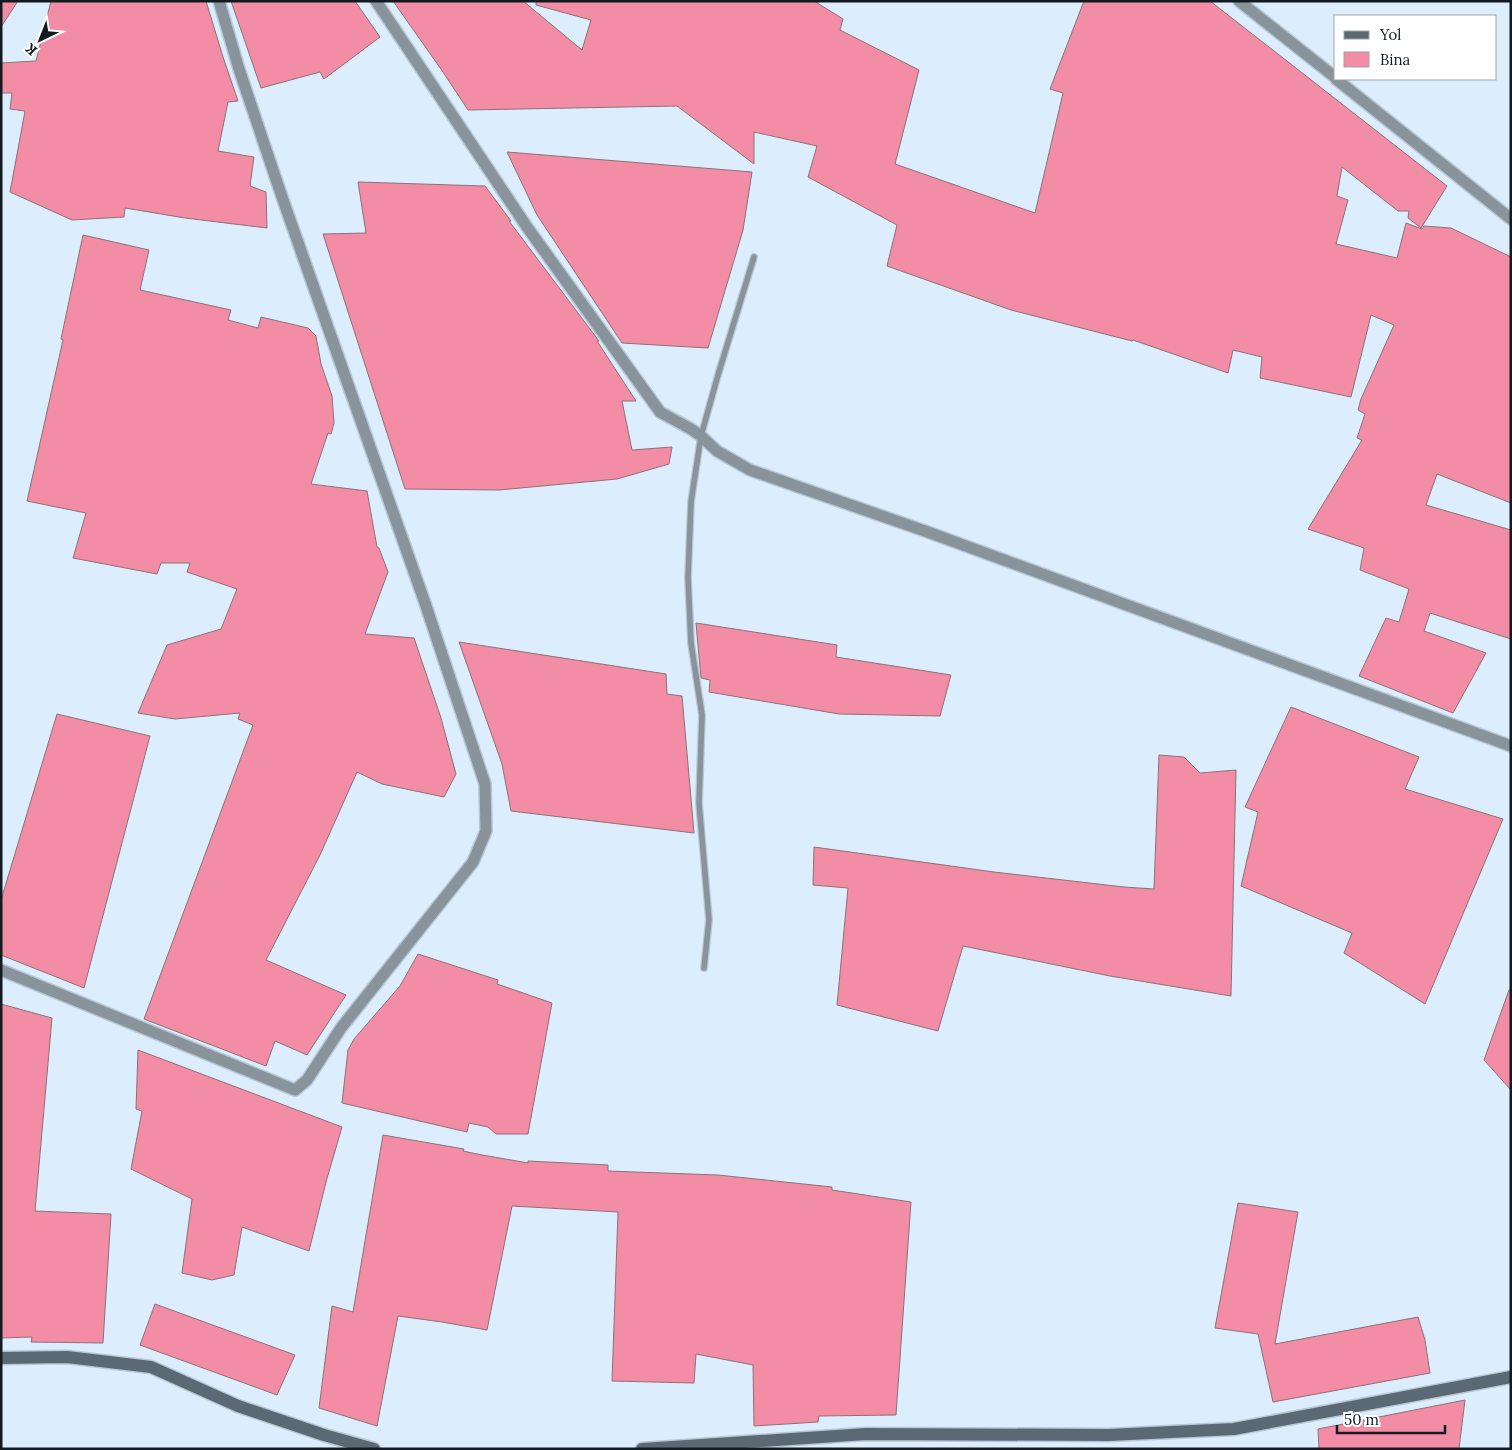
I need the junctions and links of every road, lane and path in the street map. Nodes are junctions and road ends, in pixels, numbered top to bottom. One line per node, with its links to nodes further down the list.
1 (219, 1): 11 (street)
2 (376, 1): 8 (street)
3 (1239, 1): 4 (street)
4 (1334, 77)
5 (1337, 80): 6 (street)
6 (1511, 219)
7 (754, 257): 8 (lane)
8 (701, 436): 9 (street); 10 (lane)
9 (1511, 746)
10 (704, 968)
11 (1, 970)
12 (1, 1358): 14 (street)
13 (1511, 1377): 15 (street)
14 (374, 1449)
15 (642, 1449)

